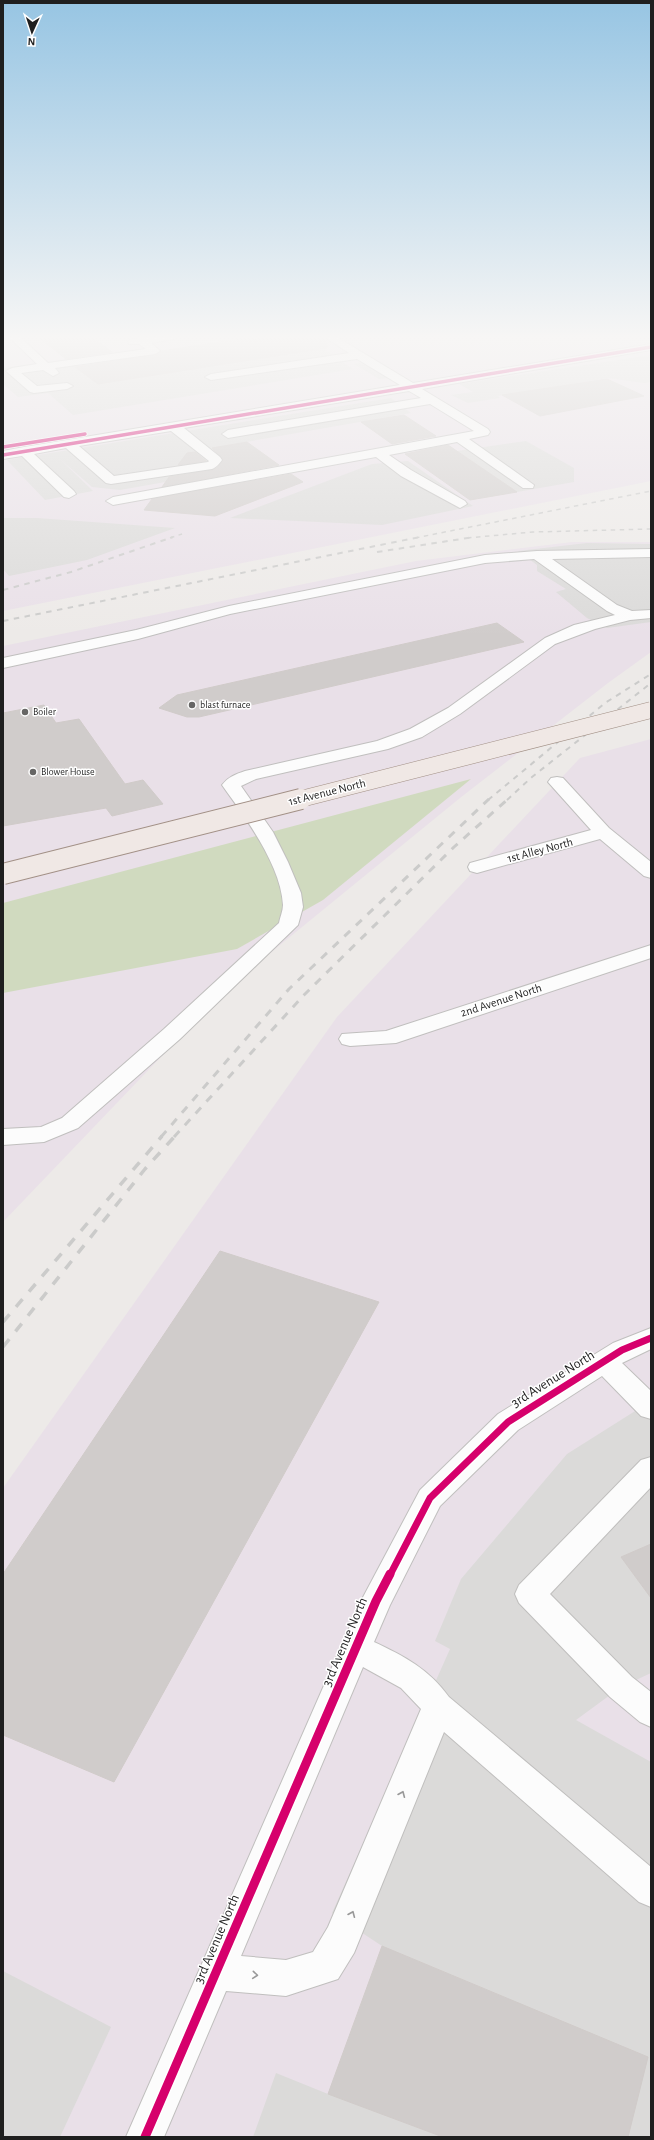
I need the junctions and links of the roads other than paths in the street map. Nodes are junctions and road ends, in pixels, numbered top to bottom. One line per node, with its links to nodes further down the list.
1 (116, 436): 5 (street)
2 (185, 436): 5 (street)
3 (468, 436): 4 (street)
4 (459, 438): 7 (street); 9 (street)
5 (69, 444): 6 (street)
6 (24, 451): 8 (street); 10 (street)
7 (378, 452): 11 (street); 12 (street)
8 (3, 455)
9 (528, 485)
10 (69, 494)
11 (113, 501)
12 (460, 504)
13 (651, 553): 14 (street)
14 (536, 555): 16 (street); 17 (street)
15 (651, 614): 16 (street)
16 (630, 616): 26 (street)
17 (3, 663)
18 (651, 710): 23 (main road, 1st Avenue North, bridge)
19 (557, 782): 20 (street)
20 (603, 832): 21 (street, 1st Alley North); 22 (street)
21 (477, 867)
22 (651, 872)
23 (3, 874)
24 (651, 951): 25 (street, 2nd Avenue North)
25 (350, 1039)
26 (3, 1137)
27 (651, 1338): 28 (street, 3rd Avenue North)
28 (604, 1362): 29 (street); 31 (street, 3rd Avenue North)
29 (651, 1408)
30 (651, 1468): 33 (street)
31 (356, 1648): 32 (street); 35 (street, 3rd Avenue North)
32 (438, 1707): 34 (street); 35 (street, one-way to 32)
33 (651, 1712)
34 (651, 1890)
35 (216, 1972): 36 (street, 3rd Avenue North)
36 (145, 2137)

